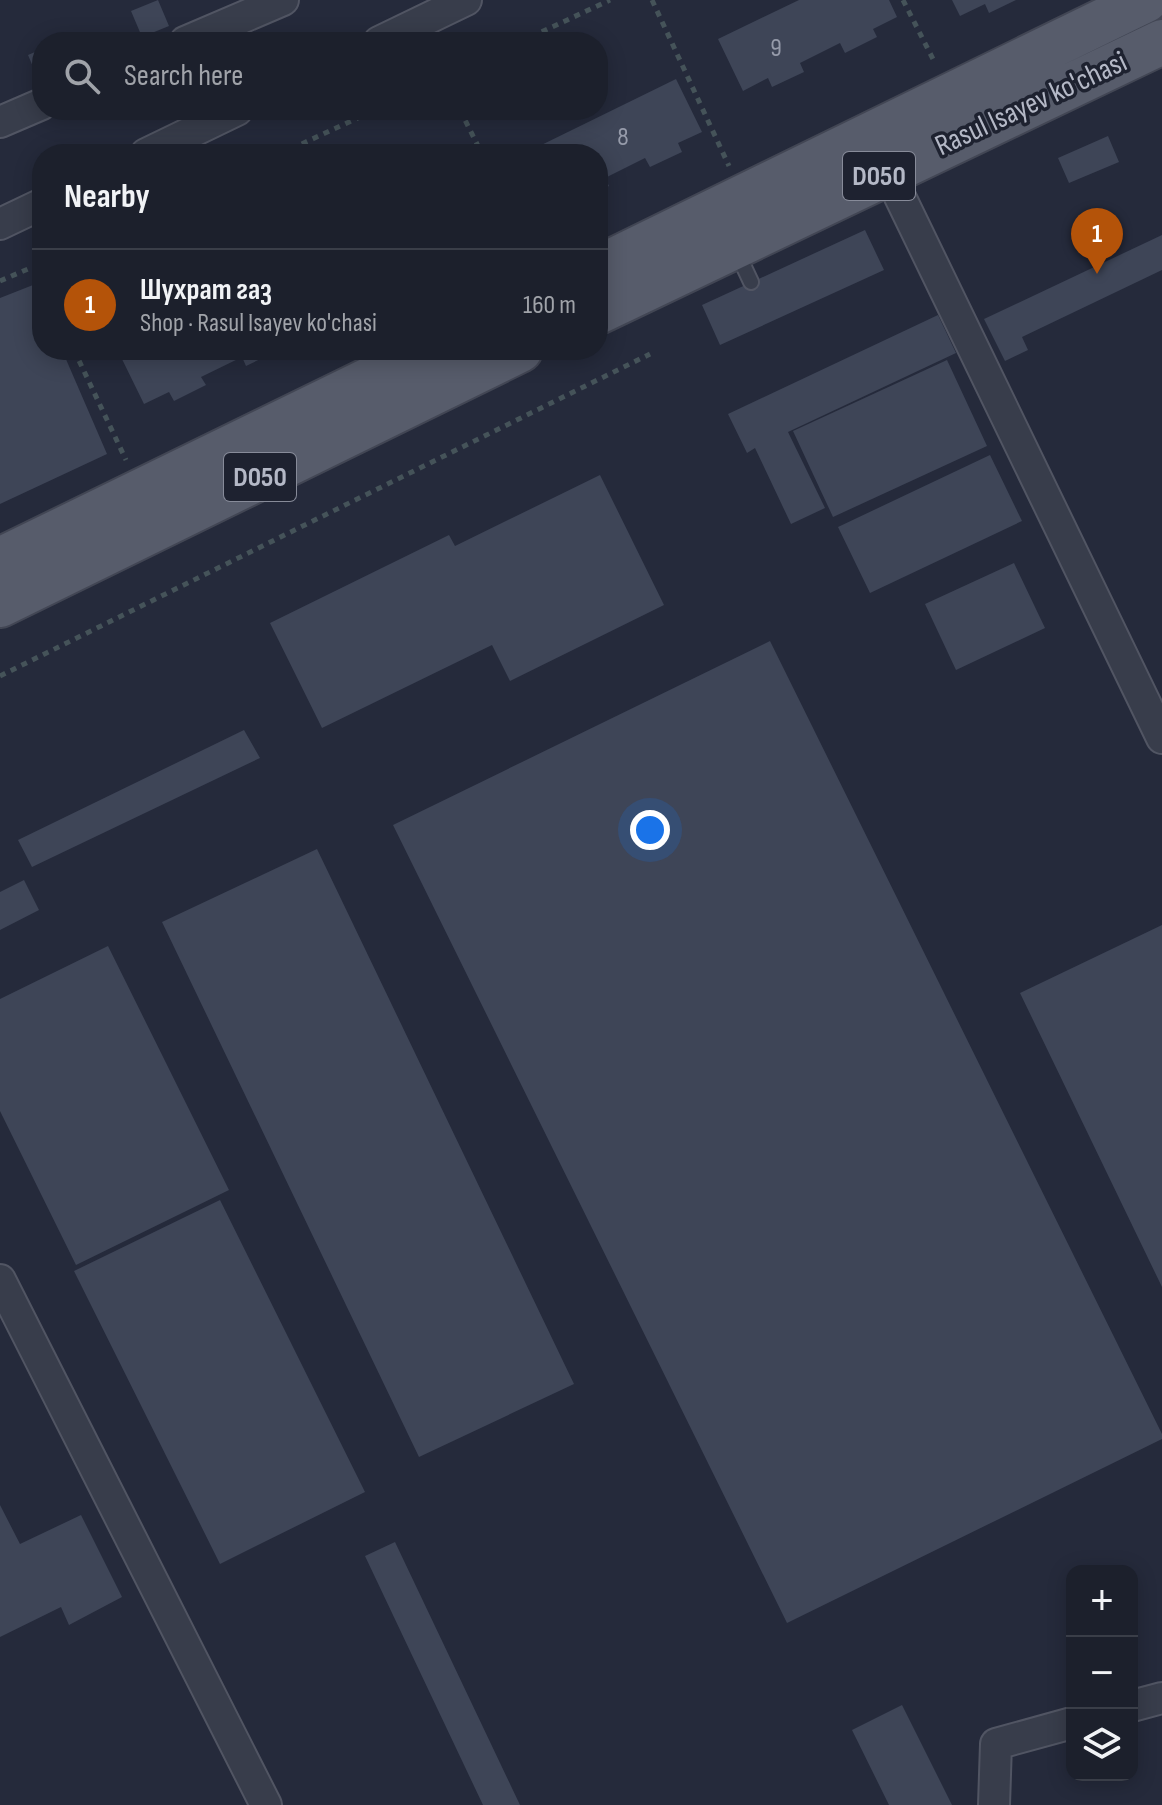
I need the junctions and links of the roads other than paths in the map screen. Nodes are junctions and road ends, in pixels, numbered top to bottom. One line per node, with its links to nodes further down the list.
1 (283, 0): 4 (street)
2 (466, 0): 5 (street)
3 (1146, 0): 14 (main road, Rasul Isayev ko'chasi / D050)
4 (208, 32)
5 (400, 32)
6 (1162, 42): 11 (main road, Rasul Isayev ko'chasi / D050)
7 (32, 108): 9 (street)
8 (216, 120): 10 (street)
9 (0, 122)
10 (167, 144)
11 (888, 172): 15 (main road, Rasul Isayev ko'chasi / D050); 20 (street)
12 (32, 209): 13 (street)
13 (0, 224)
14 (608, 263)
15 (608, 309)
16 (410, 360): 18 (main road, D050)
17 (500, 360): 19 (main road, D050)
18 (0, 560)
19 (0, 605)
20 (1155, 706): 21 (street)
21 (1162, 738)
22 (0, 1280): 26 (street)
23 (1162, 1698): 24 (street)
24 (1138, 1704)
25 (1066, 1725): 27 (street)
26 (266, 1805)
27 (994, 1805)

